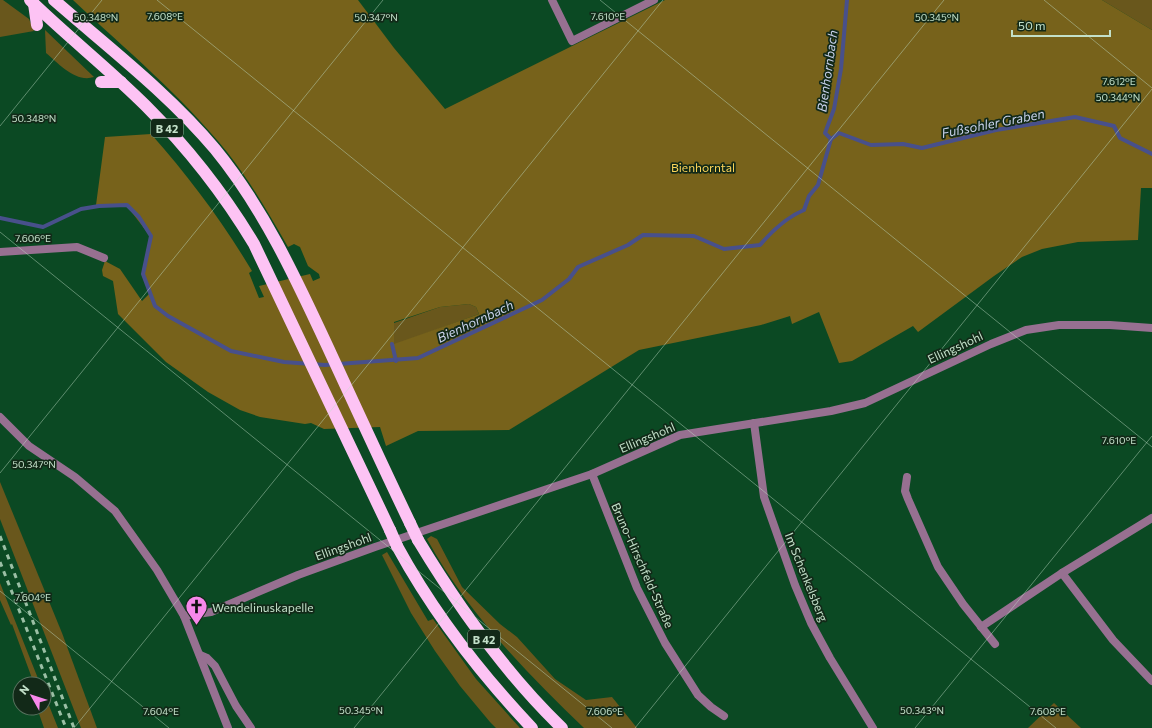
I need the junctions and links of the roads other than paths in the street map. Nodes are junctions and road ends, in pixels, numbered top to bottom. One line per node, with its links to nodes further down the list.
1 (54, 0): 26 (highway, B 42, bridge)
2 (552, 0): 3 (street)
3 (654, 0)
4 (32, 2): 5 (highway); 7 (highway, B 42)
5 (37, 25)
6 (101, 82): 7 (highway)
7 (120, 82): 25 (highway, B 42, bridge)
8 (0, 252): 9 (street)
9 (104, 258)
10 (1152, 328): 12 (street, Ellingshohl)
11 (0, 417): 17 (street)
12 (754, 423): 13 (street, Ellingshohl); 27 (street, Im Schenkelsberg)
13 (592, 474): 17 (street, Ellingshohl); 22 (street, Bruno-Hirschfeld-Straße)
14 (907, 477): 18 (street)
15 (1152, 518): 16 (street)
16 (1062, 573): 18 (street); 21 (street)
17 (184, 616): 20 (street)
18 (981, 627): 19 (street)
19 (995, 644)
20 (200, 655): 23 (street); 24 (street)
21 (1152, 681)
22 (724, 716)
23 (228, 728)
24 (251, 728)
25 (532, 728)
26 (562, 728)
27 (873, 728)

